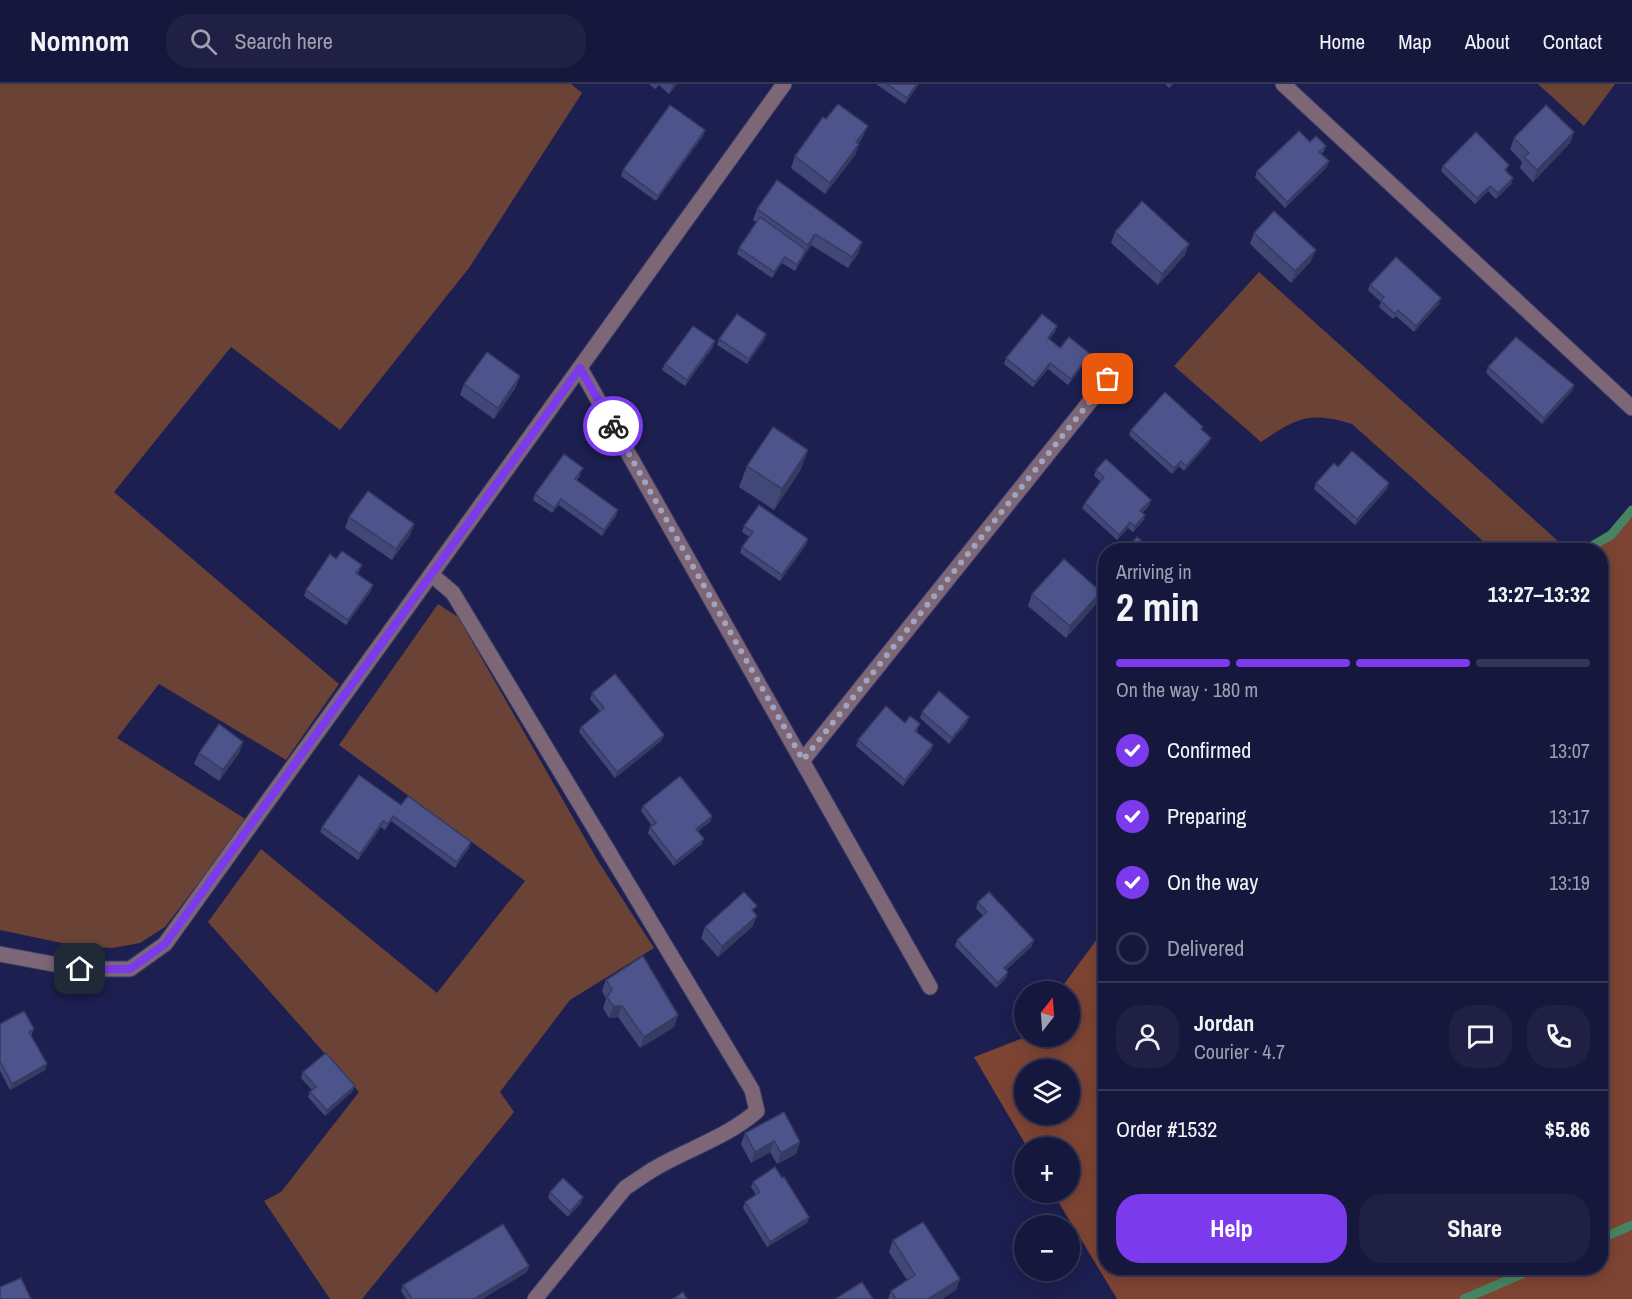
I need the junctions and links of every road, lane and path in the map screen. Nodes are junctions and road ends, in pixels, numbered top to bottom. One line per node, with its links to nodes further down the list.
1 (784, 84): 3 (street)
2 (1283, 84): 5 (street)
3 (580, 368): 6 (street); 7 (street)
4 (1108, 379): 7 (street)
5 (1632, 408)
6 (432, 575): 8 (street); 10 (street)
7 (803, 760): 9 (street)
8 (0, 954)
9 (930, 987)
10 (535, 1299)

